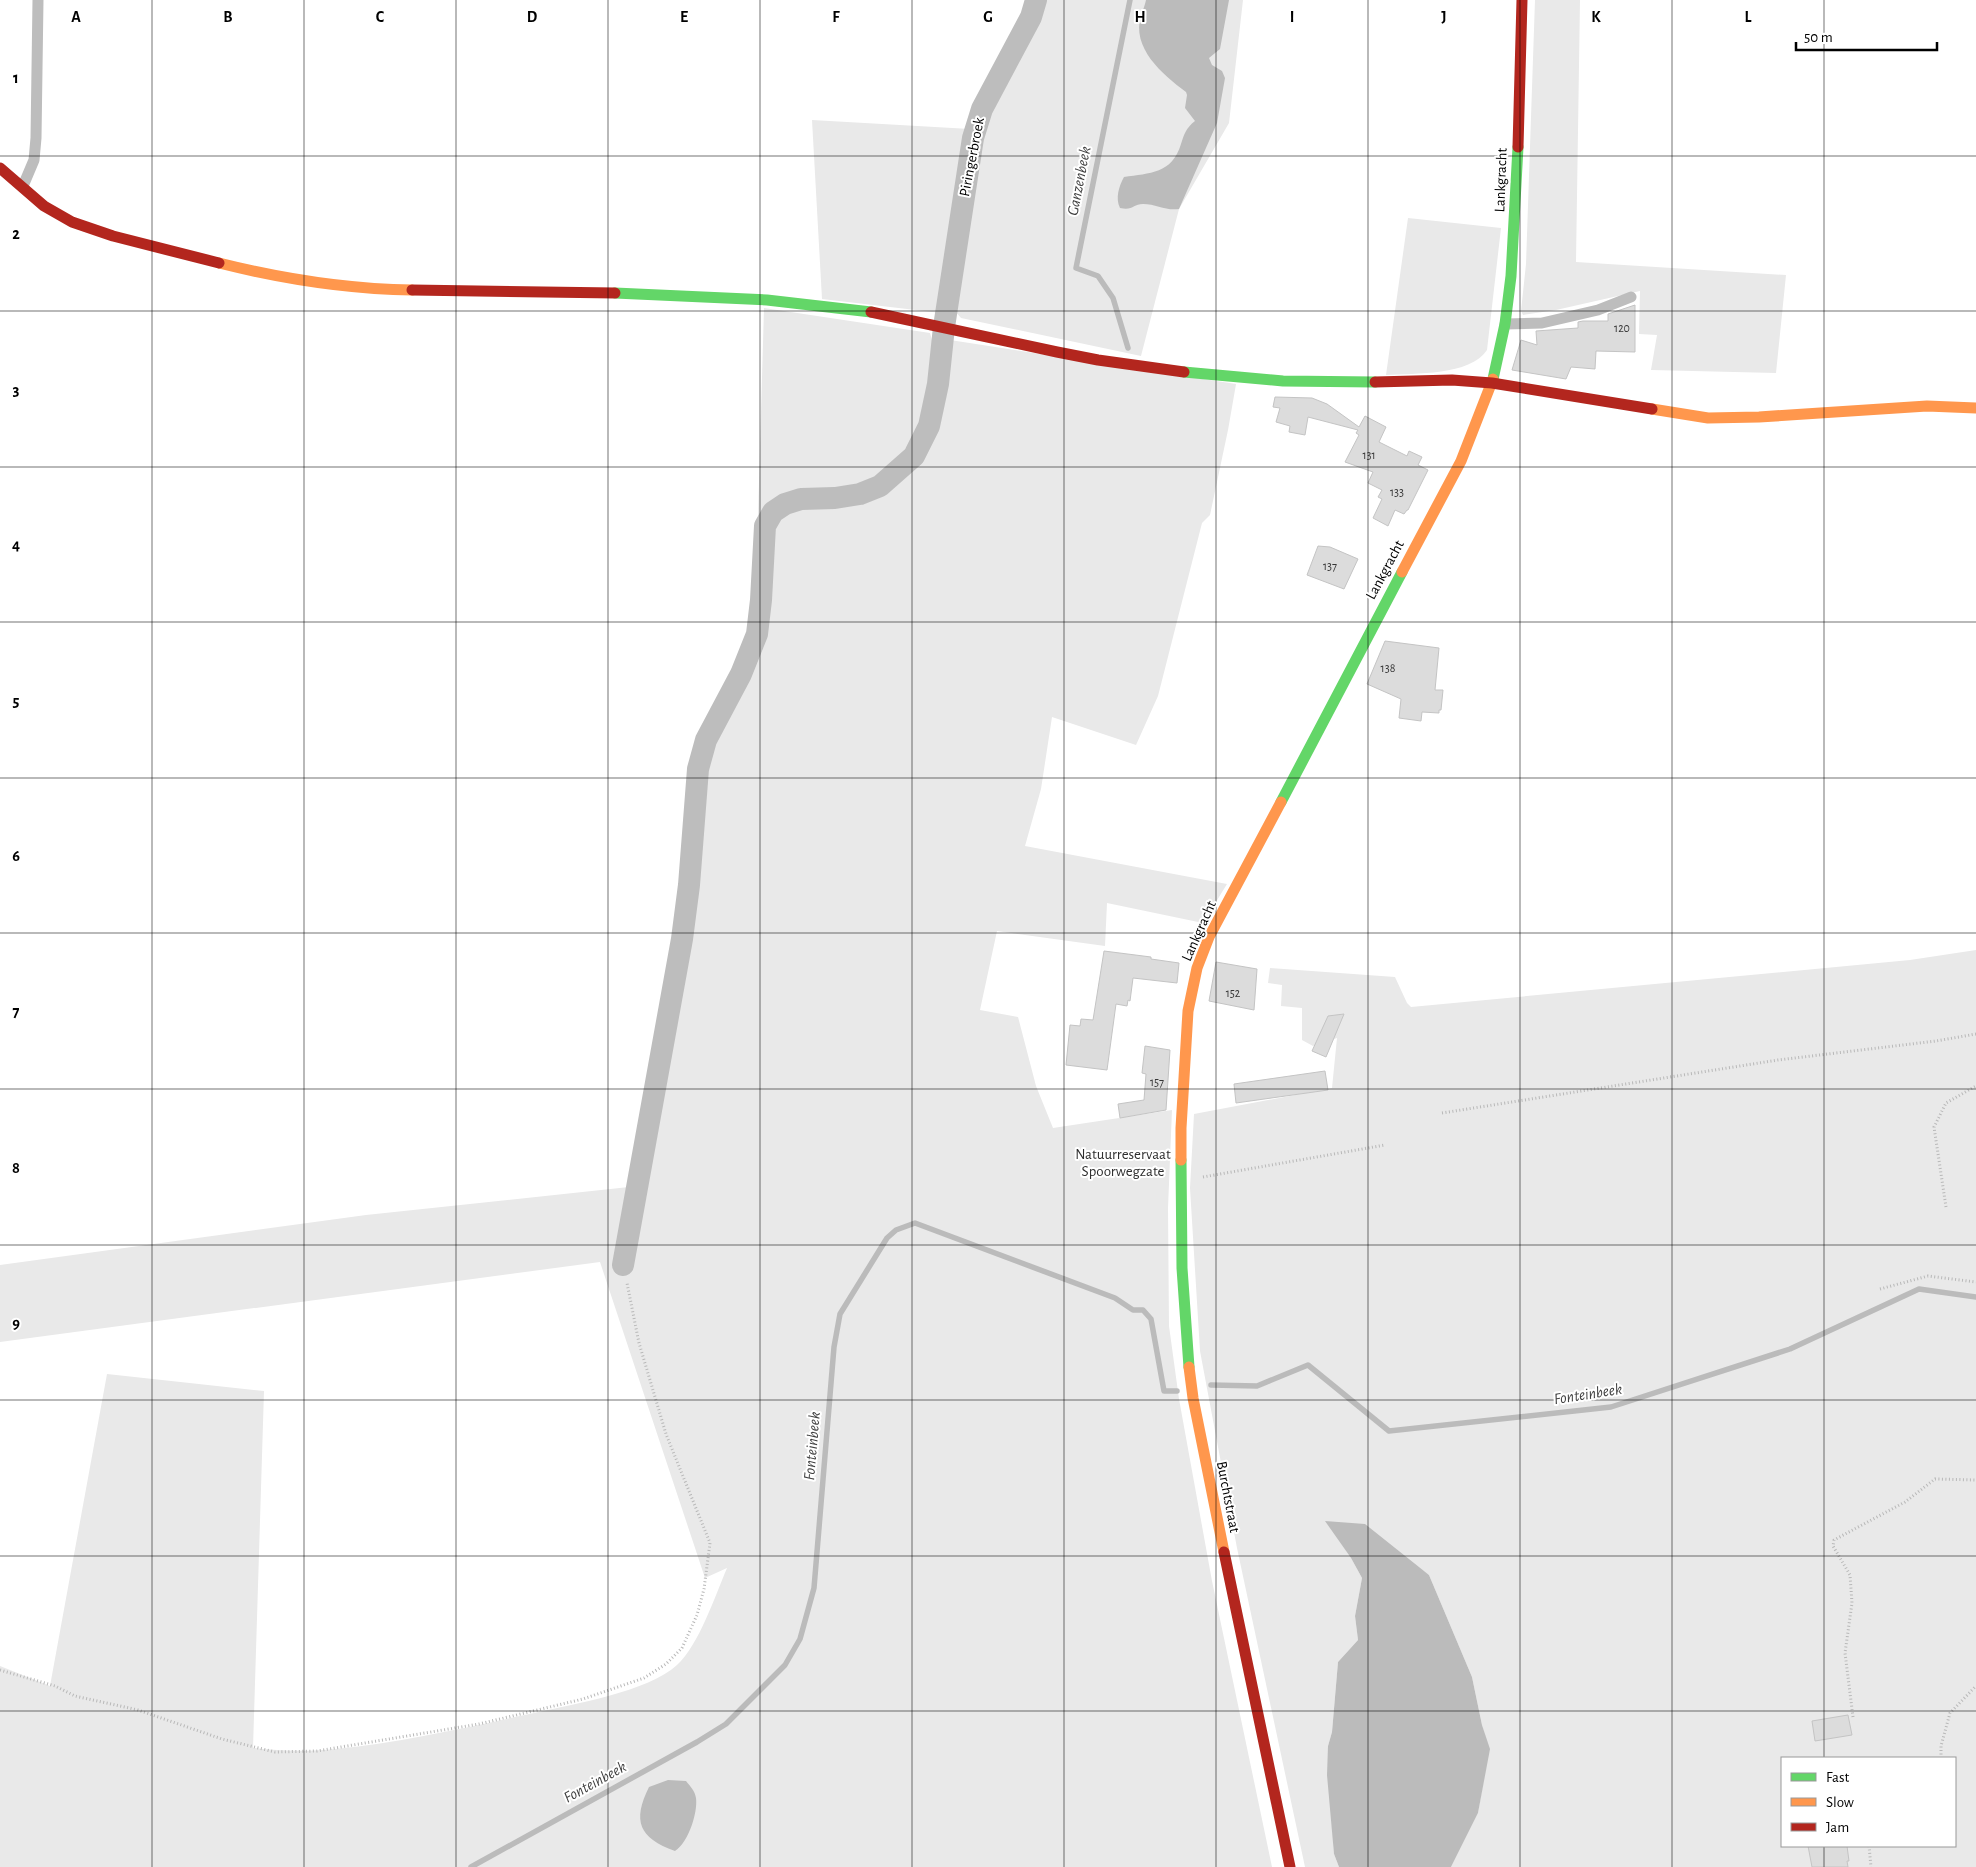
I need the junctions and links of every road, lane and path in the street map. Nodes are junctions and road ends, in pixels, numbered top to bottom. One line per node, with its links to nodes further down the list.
1 (38, 0): 5 (lane)
2 (1036, 0): 8 (street, Piringerbroek)
3 (1522, 0): 7 (street, Lankgracht)
4 (0, 168): 5 (street)
5 (23, 186): 8 (street)
6 (1631, 297): 7 (lane)
7 (1505, 324): 9 (street, Lankgracht)
8 (944, 327): 9 (street); 18 (street, Piringerbroek)
9 (1492, 383): 10 (street); 14 (street, Lankgracht)
10 (1976, 408)
11 (1976, 1034): 13 (path)
12 (1976, 1086): 17 (path)
13 (1442, 1112)
14 (1181, 1128): 16 (street, Burchtstraat)
15 (1385, 1145): 16 (path)
16 (1180, 1181): 27 (street, Burchtstraat)
17 (1946, 1207)
18 (624, 1266): 22 (path)
19 (1976, 1282): 20 (path)
20 (1880, 1289)
21 (1976, 1480): 24 (path)
22 (0, 1670)
23 (1976, 1686): 25 (path)
24 (1853, 1717)
25 (1941, 1757)
26 (1869, 1847): 28 (path)
27 (1290, 1867)
28 (1871, 1867)

